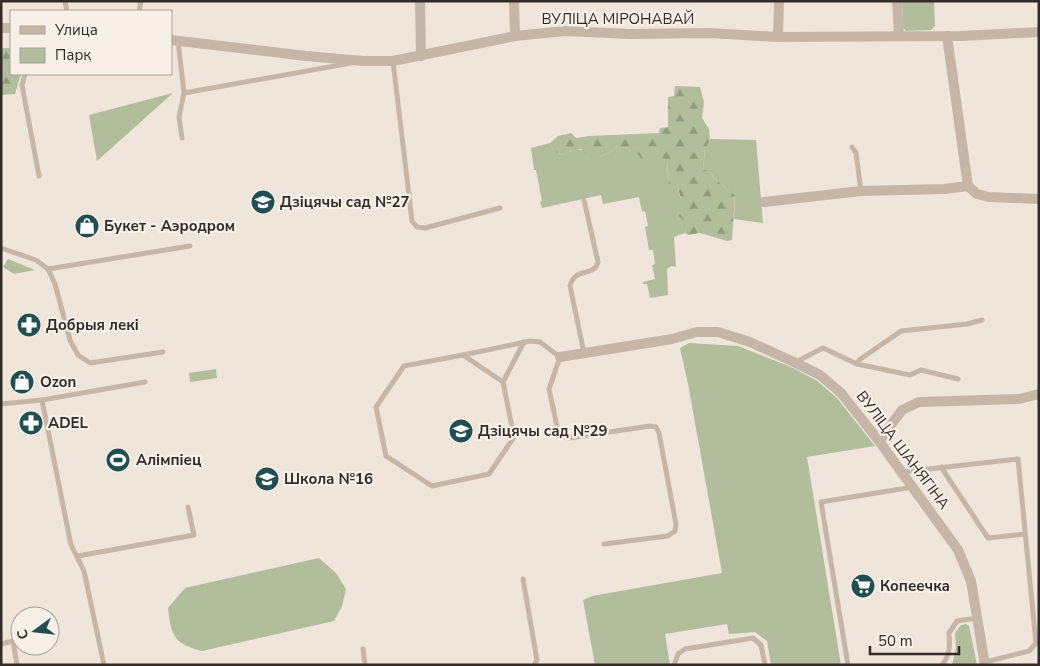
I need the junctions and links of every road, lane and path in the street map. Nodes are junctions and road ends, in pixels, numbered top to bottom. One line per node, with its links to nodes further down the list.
1 (420, 1): 11 (street)
2 (514, 1): 6 (street)
3 (779, 1): 9 (street)
4 (897, 1): 7 (street)
5 (1039, 32): 8 (street, ВУЛІЦА МІРОНАВАЙ)
6 (515, 36): 9 (street, ВУЛІЦА МІРОНАВАЙ); 11 (street, ВУЛІЦА МІРОНАВАЙ)
7 (899, 36): 8 (street, ВУЛІЦА МІРОНАВАЙ); 9 (street, ВУЛІЦА МІРОНАВАЙ)
8 (947, 36): 19 (street)
9 (778, 37)
10 (175, 40): 12 (street, ВУЛІЦА МІРОНАВАЙ); 15 (lane)
11 (421, 56): 13 (street, ВУЛІЦА МІРОНАВАЙ)
12 (363, 61): 13 (street, ВУЛІЦА МІРОНАВАЙ); 15 (lane)
13 (393, 61): 24 (lane)
14 (25, 75): 18 (lane)
15 (184, 93): 16 (lane)
16 (182, 138)
17 (852, 146): 20 (lane)
18 (39, 176)
19 (968, 186): 20 (street); 21 (street)
20 (861, 191): 23 (street)
21 (1039, 199)
22 (584, 200): 31 (lane)
23 (764, 202)
24 (500, 208)
25 (190, 246): 27 (lane)
26 (1, 248): 27 (lane)
27 (48, 269): 30 (lane)
28 (982, 320): 35 (lane)
29 (524, 342): 32 (lane); 33 (lane); 38 (lane)
30 (163, 352)
31 (584, 354): 33 (street, ВУЛІЦА ШАНЯГІНА); 34 (street, ВУЛІЦА ШАНЯГІНА)
32 (463, 355): 38 (lane); 38 (lane)
33 (560, 357): 48 (lane)
34 (796, 363): 35 (lane); 42 (street, ВУЛІЦА ШАНЯГІНА)
35 (857, 364): 36 (lane)
36 (958, 379)
37 (145, 382): 40 (lane)
38 (503, 382)
39 (1039, 394): 42 (street)
40 (42, 400): 41 (lane); 49 (lane)
41 (1, 404)
42 (880, 441): 44 (street, ВУЛІЦА ШАНЯГІНА)
43 (941, 468): 44 (lane); 47 (lane); 47 (lane)
44 (902, 472): 45 (street, ВУЛІЦА ШАНЯГІНА)
45 (913, 487): 51 (street, ВУЛІЦА ШАНЯГІНА); 61 (lane)
46 (188, 507): 49 (lane)
47 (1025, 534): 54 (lane)
48 (604, 544)
49 (78, 556): 56 (lane)
50 (523, 579): 58 (lane)
51 (977, 618): 54 (street, ВУЛІЦА ШАНЯГІНА); 62 (lane)
52 (1, 644): 55 (lane)
53 (363, 649): 57 (lane)
54 (985, 664)
55 (17, 665)
56 (104, 665)
57 (365, 665)
58 (534, 665)
59 (674, 665): 60 (lane)
60 (765, 665)
61 (848, 665)
62 (942, 665)

